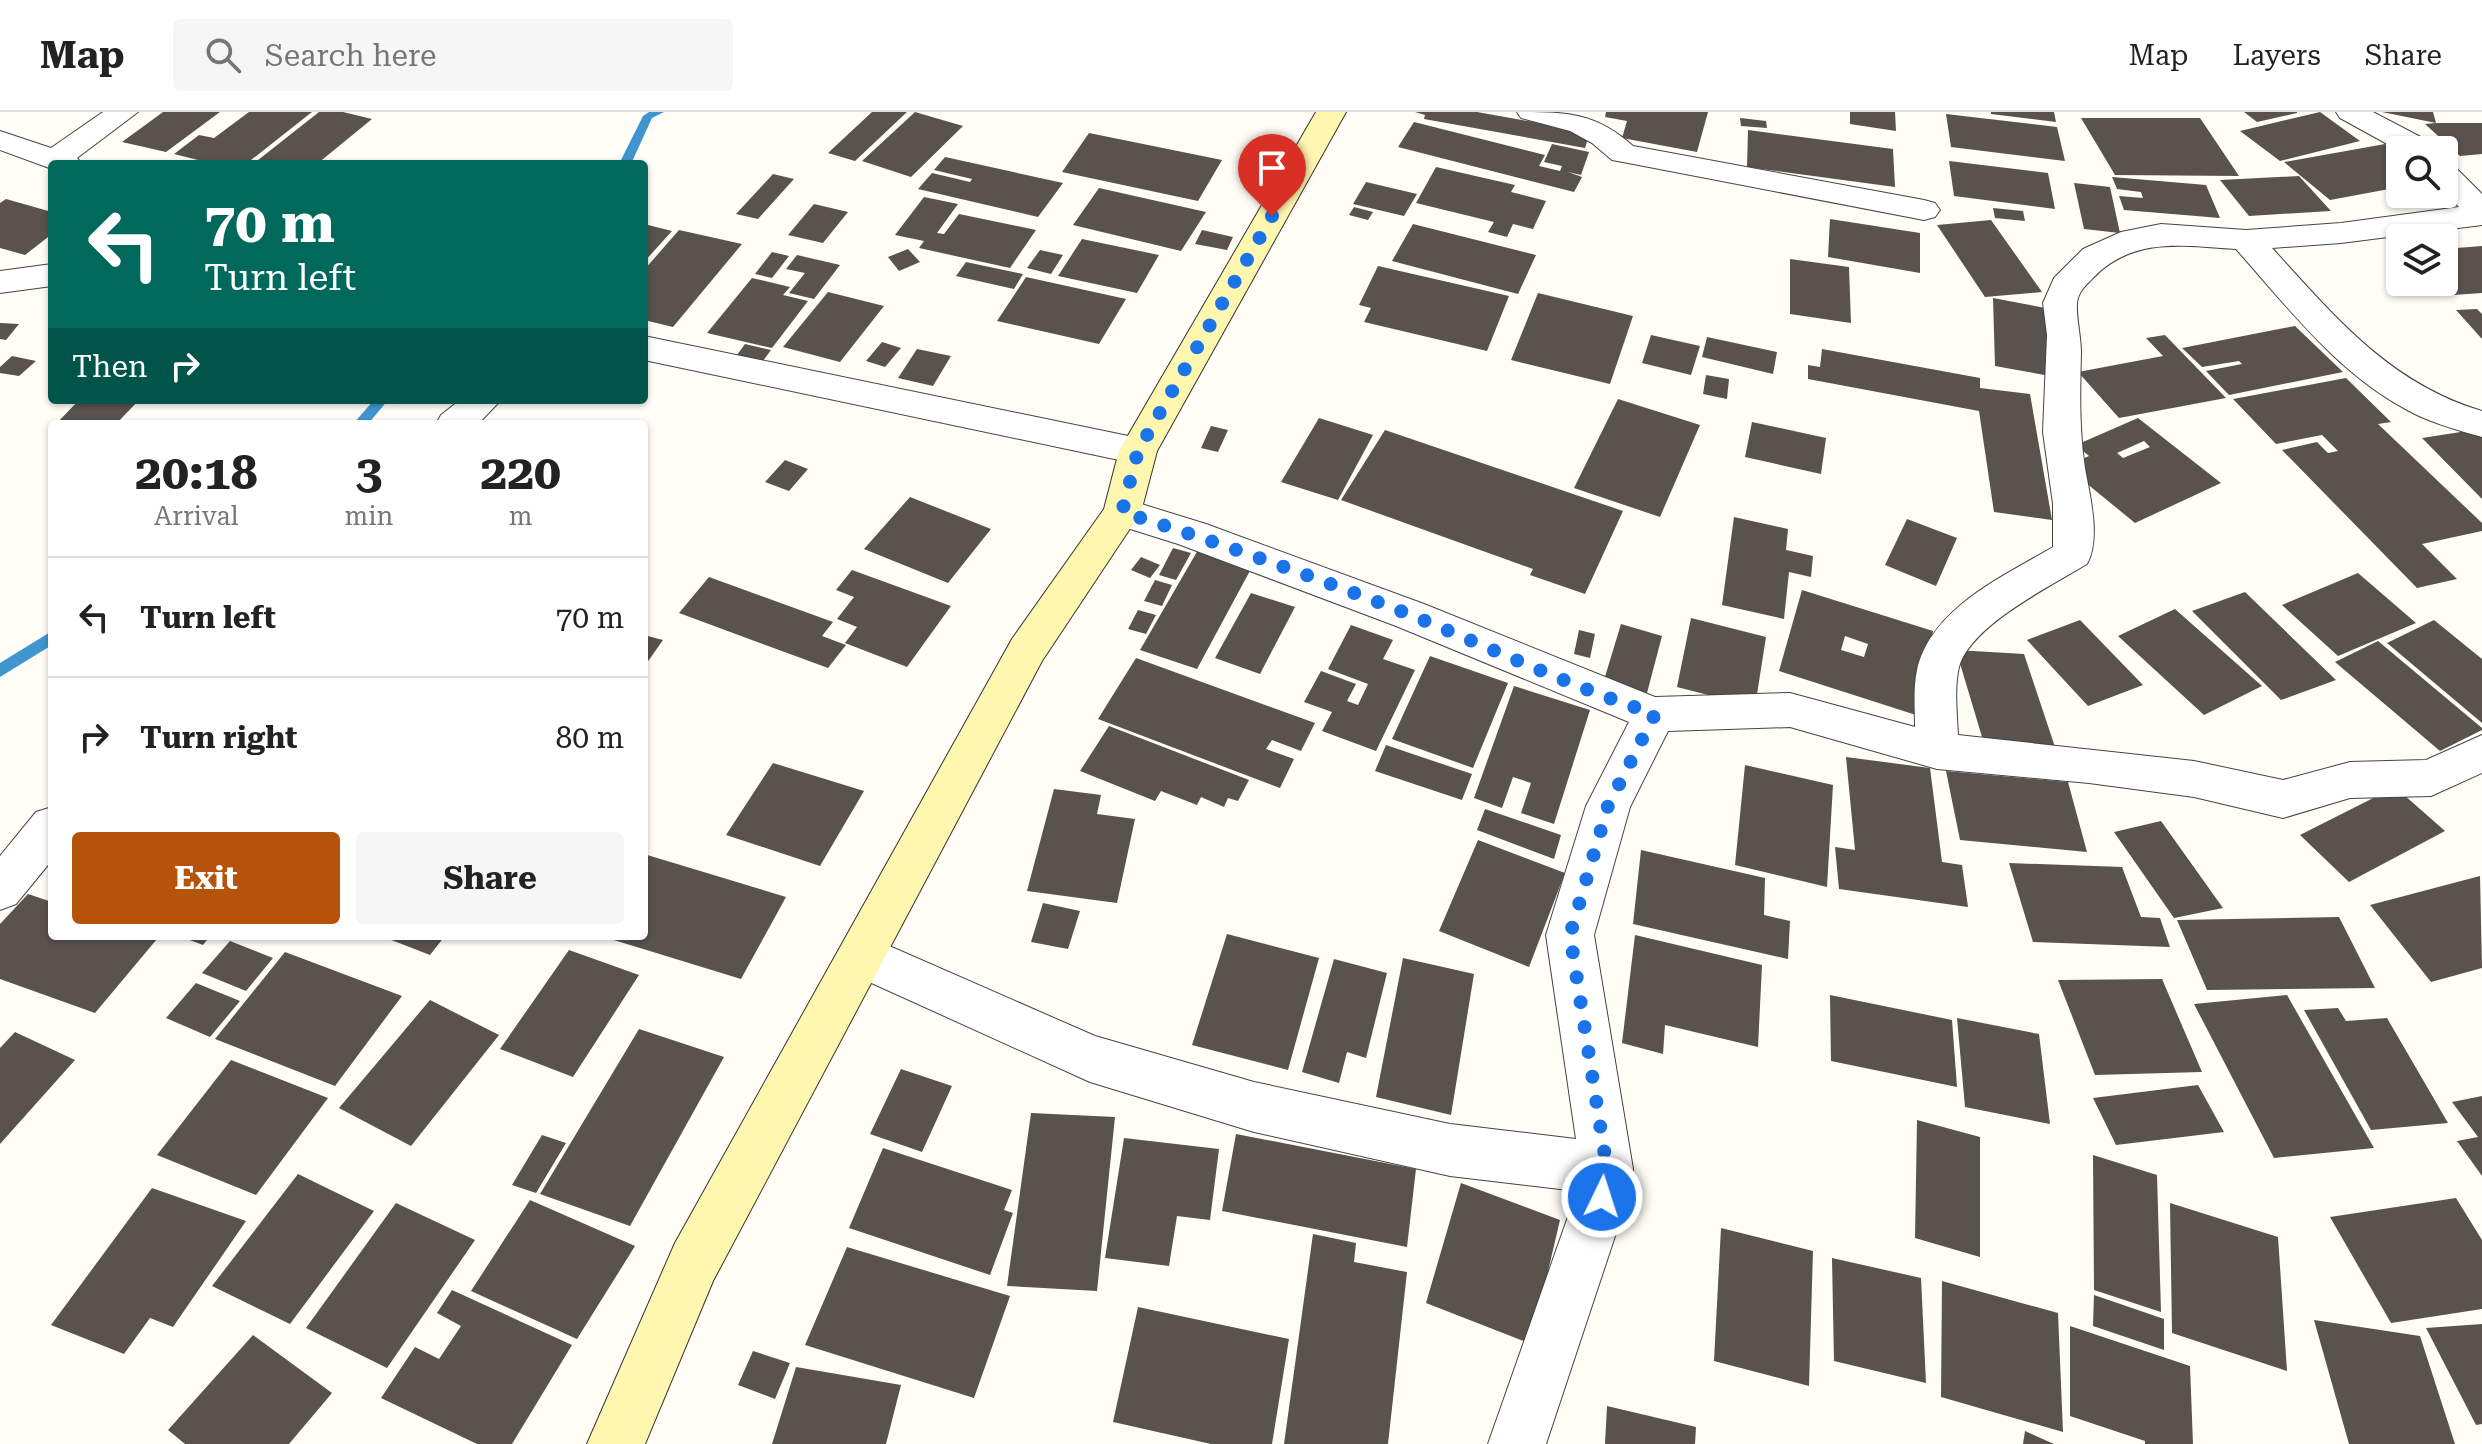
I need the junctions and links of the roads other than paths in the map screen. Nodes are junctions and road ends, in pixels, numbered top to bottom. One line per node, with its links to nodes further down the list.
1 (123, 112): 8 (street)
2 (1331, 112): 19 (street)
3 (1532, 112): 10 (street)
4 (2351, 112): 5 (street)
5 (2395, 136)
6 (0, 140): 7 (street)
7 (55, 160)
8 (63, 160)
9 (2458, 189): 11 (street)
10 (1924, 210)
11 (2482, 214): 12 (street)
12 (2246, 240): 18 (street); 22 (street)
13 (48, 276): 14 (street)
14 (0, 282)
15 (648, 349): 19 (street)
16 (478, 404): 17 (street)
17 (459, 420)
18 (2482, 424)
19 (1138, 451): 20 (street)
20 (1122, 512): 21 (street); 26 (street)
21 (1655, 714): 22 (street); 27 (street)
22 (1937, 751): 23 (street)
23 (2482, 753)
24 (48, 831): 25 (street)
25 (0, 890)
26 (862, 956): 27 (street); 28 (street)
27 (1607, 1169): 29 (street)
28 (616, 1444)
29 (1517, 1444)

